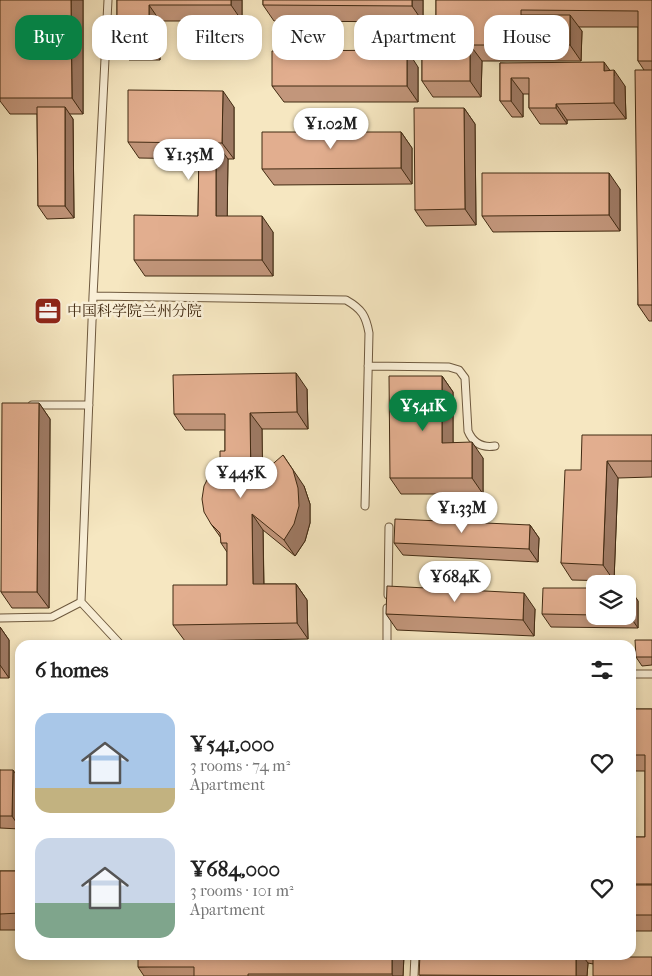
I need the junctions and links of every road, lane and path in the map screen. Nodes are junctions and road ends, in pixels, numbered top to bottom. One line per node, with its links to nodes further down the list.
1 (108, 0): 2 (lane)
2 (93, 296): 3 (lane); 5 (lane)
3 (368, 366): 6 (lane); 7 (lane)
4 (20, 405): 5 (lane)
5 (89, 405): 9 (lane)
6 (495, 446)
7 (365, 506)
8 (389, 527): 12 (lane)
9 (81, 602): 10 (lane); 11 (lane)
10 (0, 618)
11 (116, 640)
12 (387, 640)
13 (636, 674): 14 (lane)
14 (652, 674)
15 (414, 960): 16 (lane)
16 (414, 976)

